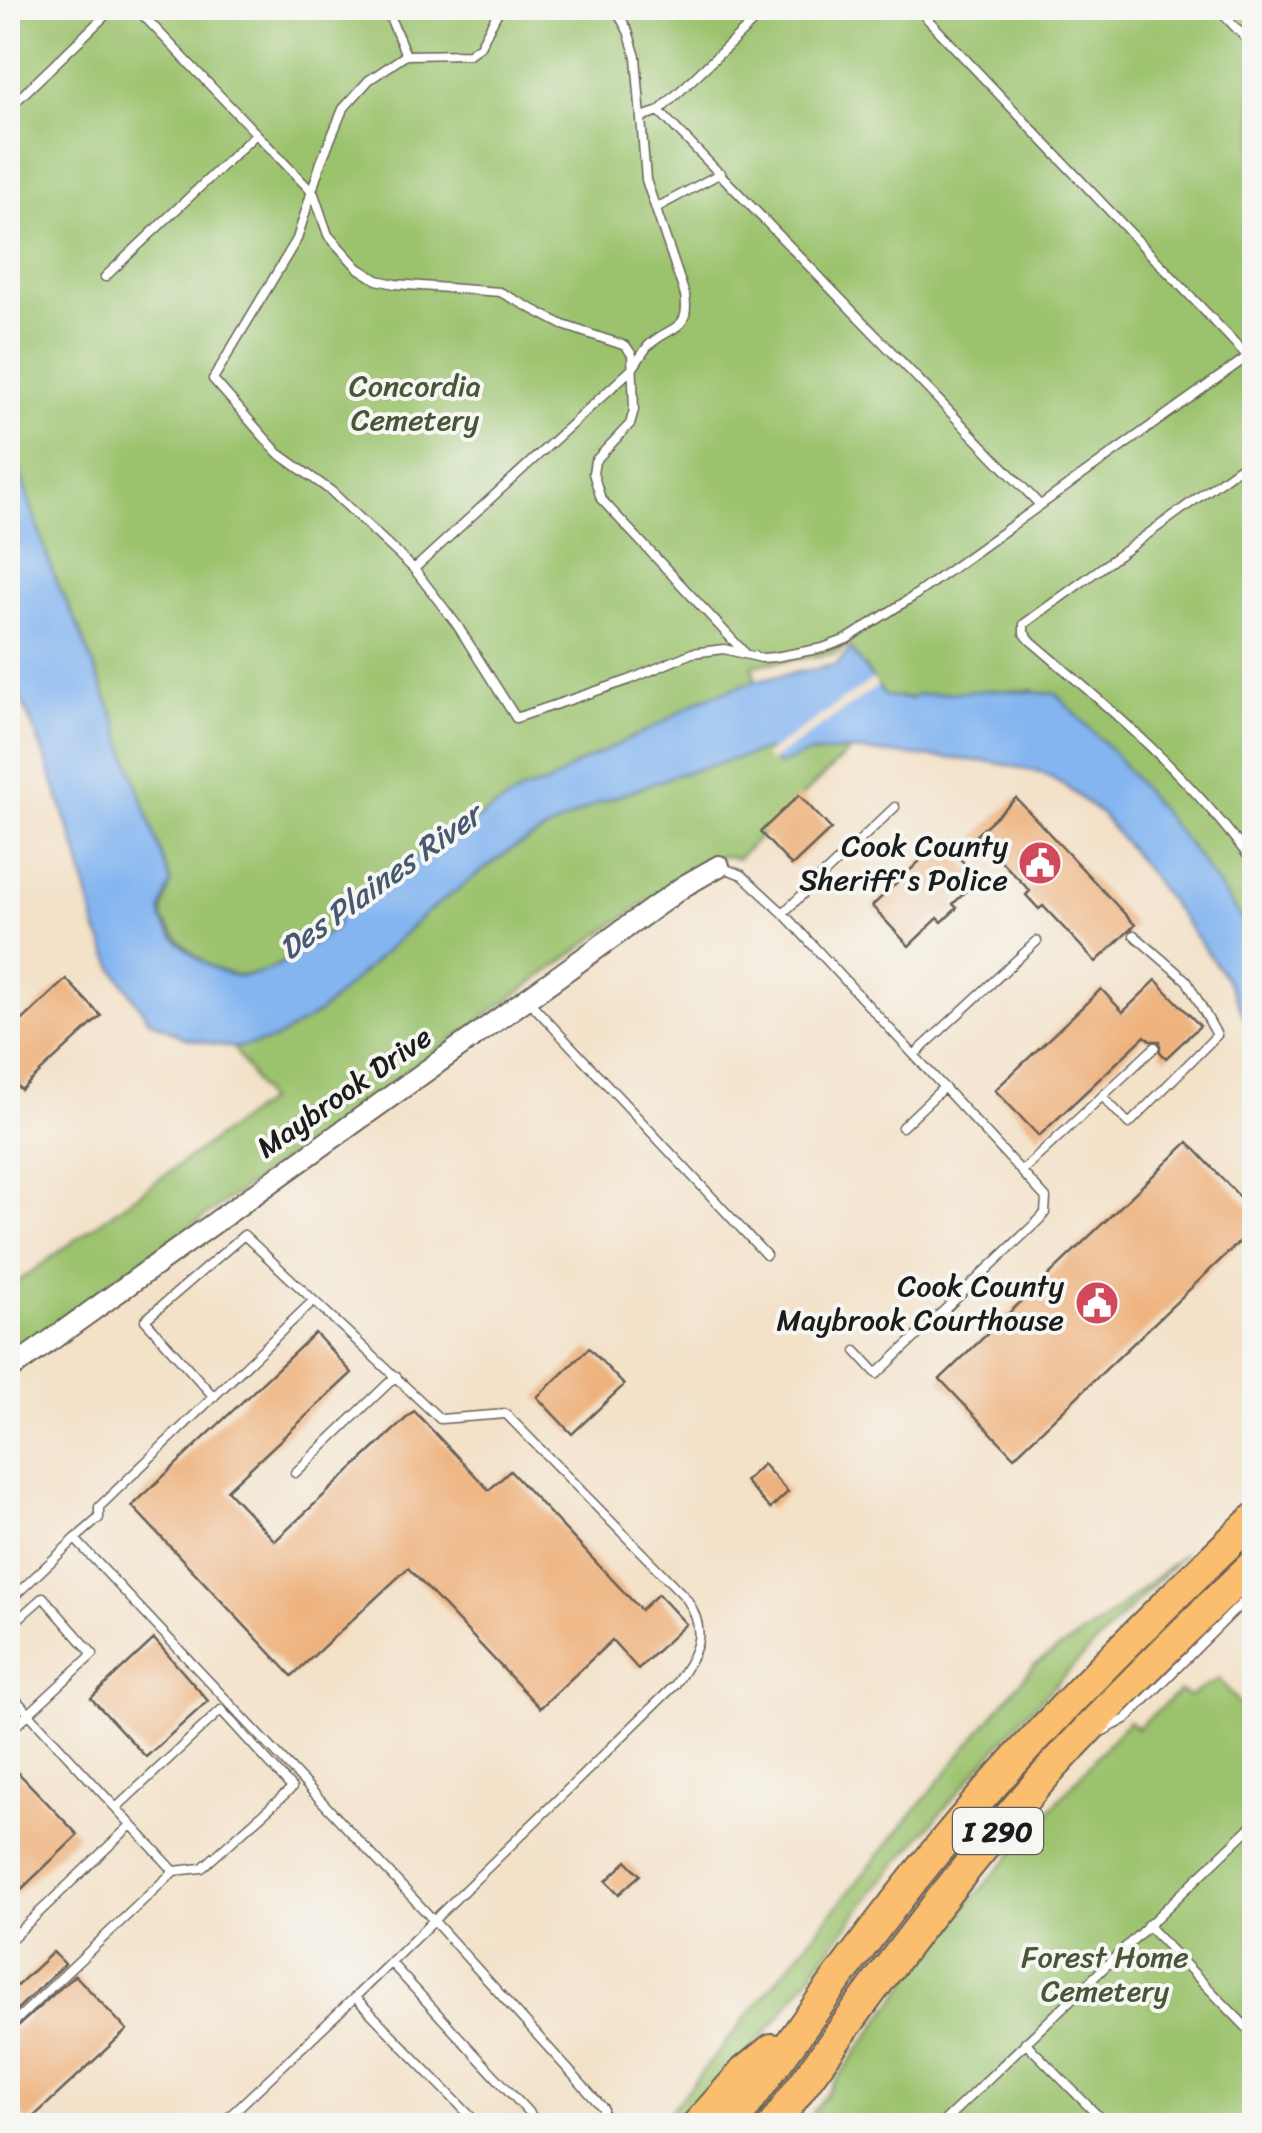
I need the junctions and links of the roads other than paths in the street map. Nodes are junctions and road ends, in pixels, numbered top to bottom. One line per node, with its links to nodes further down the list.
1 (112, 8): 11 (lane)
2 (136, 8): 14 (lane)
3 (386, 8): 10 (lane)
4 (500, 8): 10 (lane)
5 (615, 8): 13 (lane)
6 (768, 8): 12 (lane)
7 (917, 8): 19 (lane)
8 (1217, 8): 9 (lane)
9 (1254, 46)
10 (406, 55): 16 (lane)
11 (8, 109)
12 (660, 111): 13 (lane); 15 (lane)
13 (642, 117): 17 (lane)
14 (256, 134): 16 (lane); 18 (lane)
15 (722, 173): 17 (lane); 22 (lane)
16 (314, 194): 20 (lane); 23 (lane)
17 (656, 208): 20 (lane)
18 (105, 277)
19 (1252, 357): 22 (lane)
20 (633, 368): 23 (lane); 24 (lane)
21 (1254, 457): 26 (lane)
22 (1039, 504): 24 (lane)
23 (414, 569): 24 (lane)
24 (742, 652)
25 (895, 806): 28 (lane)
26 (1254, 864)
27 (719, 866): 28 (lane); 31 (street, Maybrook Drive)
28 (783, 913): 33 (lane)
29 (1134, 935): 35 (lane)
30 (1037, 940): 33 (lane)
31 (527, 999): 38 (lane); 41 (street, Maybrook Drive)
32 (1155, 1047): 35 (lane)
33 (914, 1055): 34 (lane)
34 (944, 1087): 36 (lane); 37 (lane)
35 (1102, 1096): 37 (lane)
36 (902, 1126)
37 (1023, 1170): 40 (lane)
38 (766, 1255)
39 (313, 1300): 42 (lane); 43 (lane); 43 (lane)
40 (856, 1352)
41 (8, 1370)
42 (396, 1376): 44 (lane); 59 (lane)
43 (214, 1397): 46 (lane)
44 (296, 1473)
45 (1254, 1519): 64 (highway, I 290)
46 (76, 1540): 49 (lane); 59 (lane)
47 (1254, 1564): 54 (highway, I 290)
48 (1254, 1591): 54 (lane)
49 (8, 1602)
50 (8, 1628): 52 (lane)
51 (8, 1690): 52 (lane)
52 (28, 1714): 53 (lane); 55 (lane)
53 (8, 1733)
54 (1072, 1746): 74 (highway, I 290)
55 (116, 1808): 57 (lane); 58 (lane)
56 (1254, 1824): 60 (lane)
57 (132, 1825): 58 (lane); 61 (lane)
58 (174, 1871): 65 (lane)
59 (434, 1921): 62 (lane); 71 (lane)
60 (1147, 1925): 66 (lane); 67 (lane)
61 (8, 1942)
62 (391, 1964): 63 (lane); 70 (lane)
63 (355, 1997): 68 (lane); 69 (lane)
64 (809, 2018): 72 (highway); 73 (highway, I 290)
65 (8, 2028)
66 (1254, 2035)
67 (1025, 2042): 75 (lane); 76 (lane)
68 (219, 2126)
69 (480, 2126)
70 (541, 2126)
71 (602, 2126)
72 (696, 2126)
73 (731, 2126)
74 (773, 2126)
75 (938, 2126)
76 (1108, 2126)

